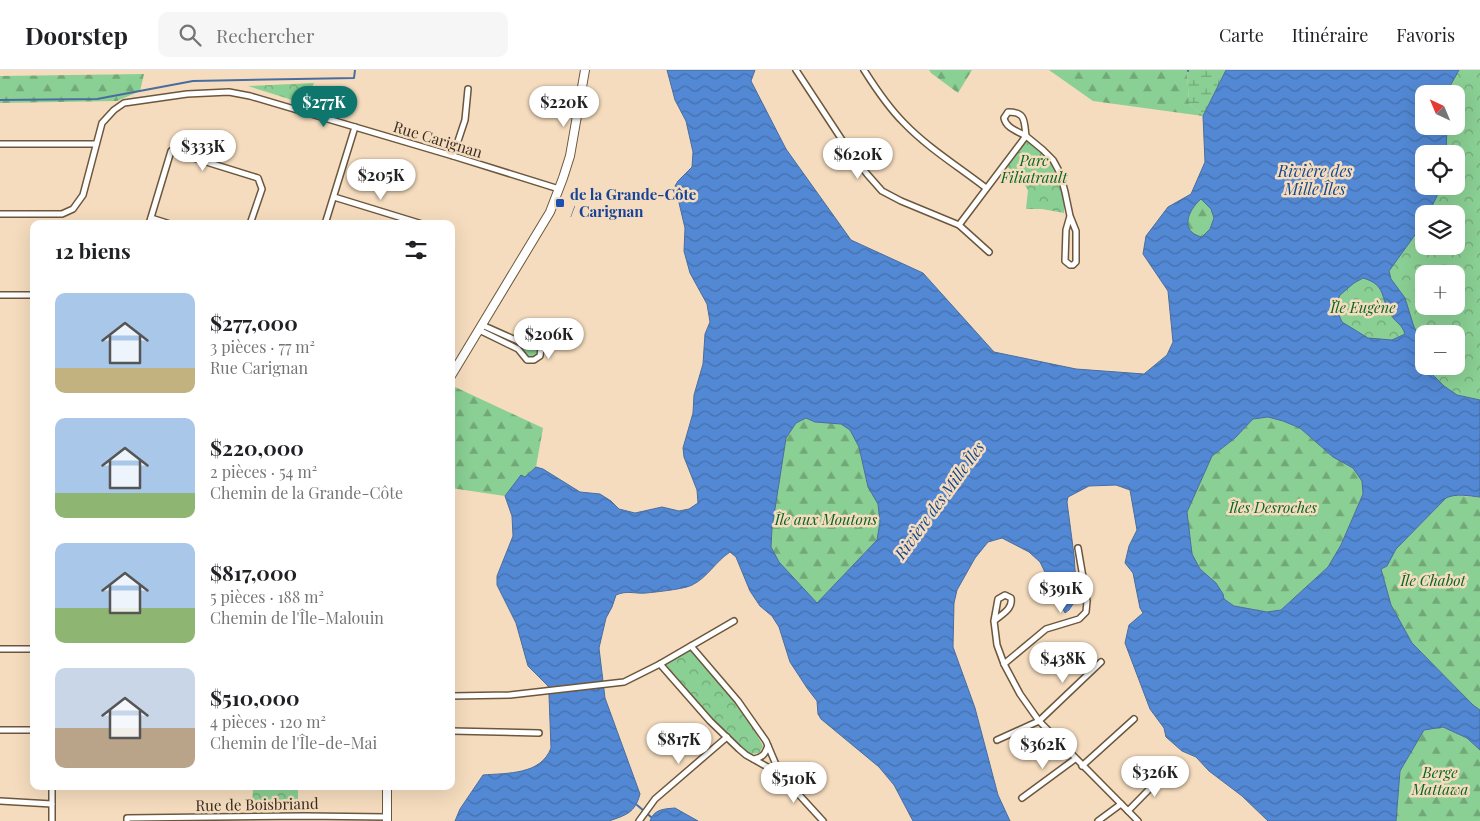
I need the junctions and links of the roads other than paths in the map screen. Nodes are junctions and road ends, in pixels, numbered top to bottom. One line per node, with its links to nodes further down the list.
1 (585, 70): 11 (main road)
2 (796, 70): 19 (street)
3 (864, 70): 10 (street)
4 (468, 89): 9 (street)
5 (355, 127): 8 (street, Rue Carignan); 9 (street, Rue Carignan); 12 (street)
6 (1026, 136): 6 (street); 10 (street); 14 (street)
7 (0, 144): 8 (street)
8 (96, 144): 13 (street, Rue Carignan)
9 (452, 156): 11 (street, Rue Carignan)
10 (986, 188): 19 (street)
11 (560, 189): 23 (main road)
12 (334, 197): 17 (street); 18 (street)
13 (0, 214)
14 (1070, 216): 14 (street)
15 (150, 220): 16 (street)
16 (251, 220)
17 (326, 220)
18 (409, 220)
19 (959, 225): 20 (street)
20 (989, 252)
21 (0, 294): 22 (street)
22 (30, 295)
23 (481, 328): 23 (street); 24 (main road)
24 (455, 370)
25 (1078, 548): 33 (street)
26 (734, 621): 28 (street)
27 (994, 621): 27 (street); 33 (street)
28 (691, 646): 32 (street); 43 (street)
29 (0, 648): 30 (street)
30 (30, 649)
31 (1100, 662): 36 (street)
32 (660, 664): 34 (street); 41 (street)
33 (1004, 664): 36 (street)
34 (455, 696)
35 (1134, 719): 46 (street)
36 (1039, 721): 42 (street); 45 (street)
37 (0, 730): 38 (street)
38 (30, 730)
39 (455, 731): 40 (street)
40 (539, 733)
41 (727, 738): 44 (street); 59 (street)
42 (997, 740)
43 (768, 746): 44 (street); 48 (street)
44 (753, 759): 48 (street)
45 (1075, 759): 46 (street); 51 (street)
46 (1082, 766): 54 (street)
47 (1167, 771): 55 (street)
48 (780, 774): 60 (street)
49 (52, 790): 53 (street)
50 (387, 790): 57 (main road)
51 (1022, 798)
52 (0, 801): 53 (street)
53 (52, 804): 58 (street)
54 (1121, 804): 55 (street); 61 (street)
55 (1128, 811): 62 (street)
56 (127, 819): 57 (street, Rue de Boisbriand)
57 (387, 819)
58 (52, 821)
59 (639, 821)
60 (823, 821)
61 (1098, 821)
62 (1138, 821)

